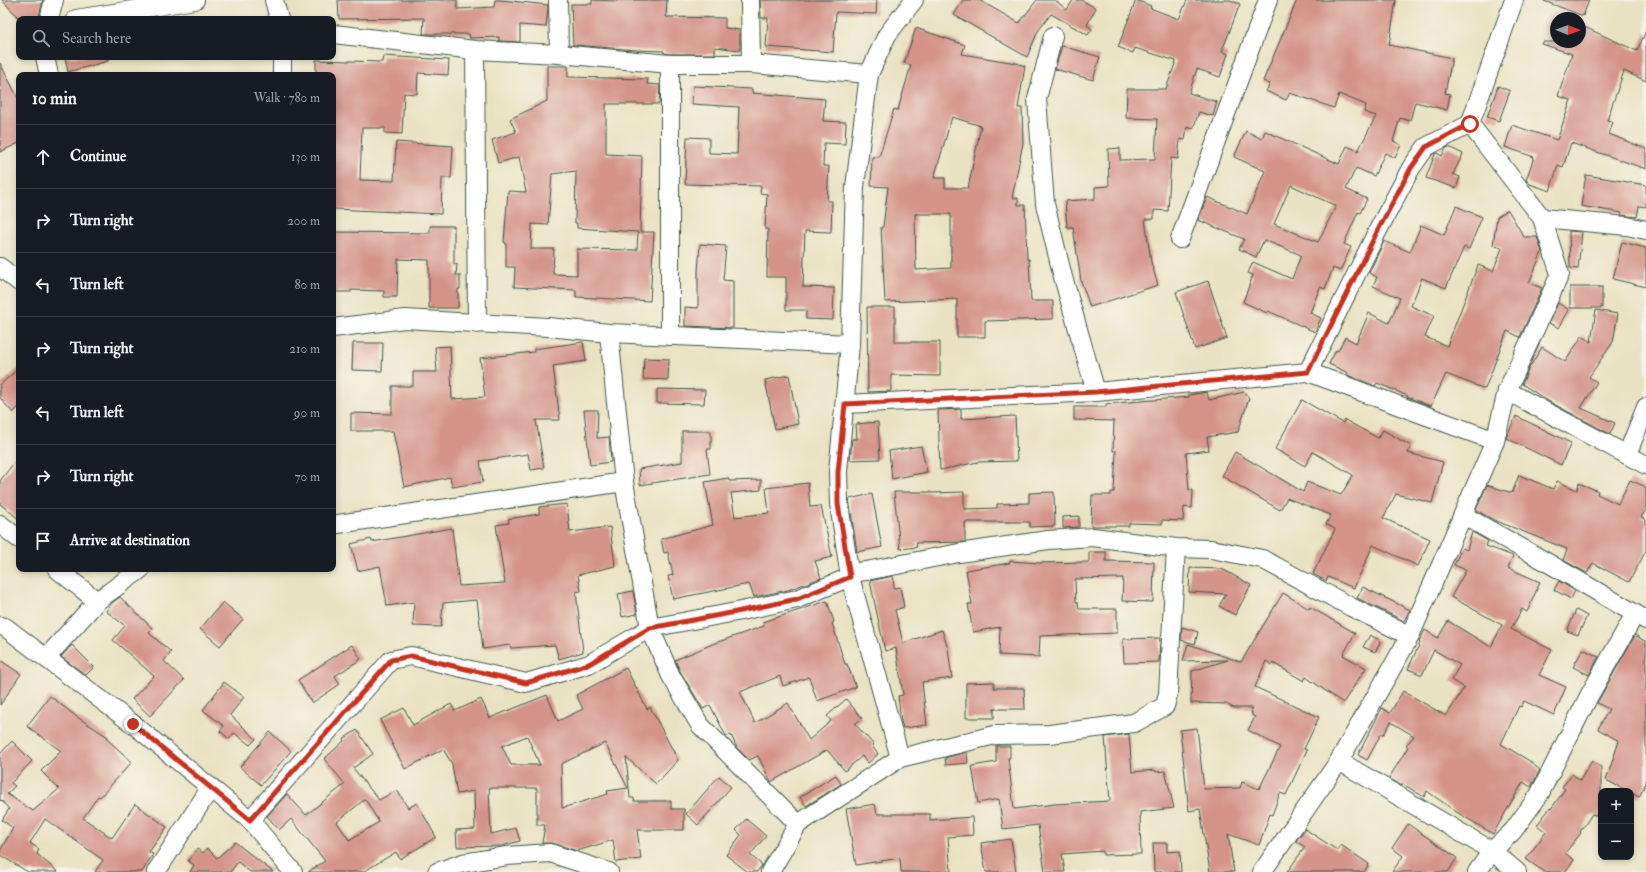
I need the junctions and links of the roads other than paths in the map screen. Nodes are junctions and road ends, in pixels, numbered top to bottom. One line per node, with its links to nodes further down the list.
1 (54, 0): 9 (street)
2 (195, 0): 10 (street)
3 (274, 0): 11 (street)
4 (558, 0): 15 (street)
5 (750, 0): 19 (street)
6 (914, 0): 22 (street)
7 (1268, 0): 26 (street)
8 (1514, 0): 23 (street)
9 (50, 16)
10 (95, 16)
11 (278, 16)
12 (336, 34): 14 (street)
13 (1053, 36): 36 (street)
14 (475, 50): 15 (street); 29 (street)
15 (559, 54): 18 (street)
16 (46, 60): 20 (street)
17 (282, 60): 21 (street)
18 (670, 64): 19 (street); 32 (street)
19 (751, 64): 22 (street)
20 (48, 72)
21 (282, 72)
22 (869, 74): 33 (street)
23 (1470, 124): 24 (street); 34 (street)
24 (1542, 218): 25 (street); 35 (street)
25 (1646, 230)
26 (1180, 239)
27 (0, 267): 28 (street)
28 (16, 280)
29 (477, 324): 30 (street); 31 (street)
30 (336, 328)
31 (609, 333): 32 (street); 42 (street)
32 (670, 336): 33 (street)
33 (850, 344): 37 (street)
34 (1308, 372): 36 (street); 39 (street)
35 (1507, 391): 39 (street); 40 (street)
36 (1096, 392): 37 (street)
37 (845, 404): 50 (street)
38 (1646, 407): 40 (street)
39 (1495, 441): 43 (street)
40 (1627, 455): 41 (street)
41 (1646, 465)
42 (624, 482): 45 (street); 54 (street)
43 (1462, 515): 52 (street); 55 (street)
44 (0, 524): 46 (street)
45 (338, 524)
46 (16, 537)
47 (1176, 548): 50 (street); 55 (street); 57 (street)
48 (61, 572): 51 (street)
49 (137, 572): 51 (street)
50 (850, 575): 54 (street); 57 (street)
51 (97, 600): 56 (street)
52 (1640, 617): 62 (street)
53 (0, 626): 56 (street)
54 (650, 628): 60 (street); 61 (street)
55 (1410, 636): 58 (street)
56 (46, 658): 59 (street)
57 (900, 758): 61 (street)
58 (1339, 761): 62 (street); 68 (street)
59 (211, 788): 60 (street); 63 (street)
60 (250, 820): 64 (street)
61 (798, 824): 67 (street)
62 (1492, 851): 69 (street); 70 (street)
63 (156, 872)
64 (293, 872)
65 (437, 872): 66 (street)
66 (609, 872)
67 (770, 872)
68 (1262, 872)
69 (1477, 872)
70 (1518, 872)

